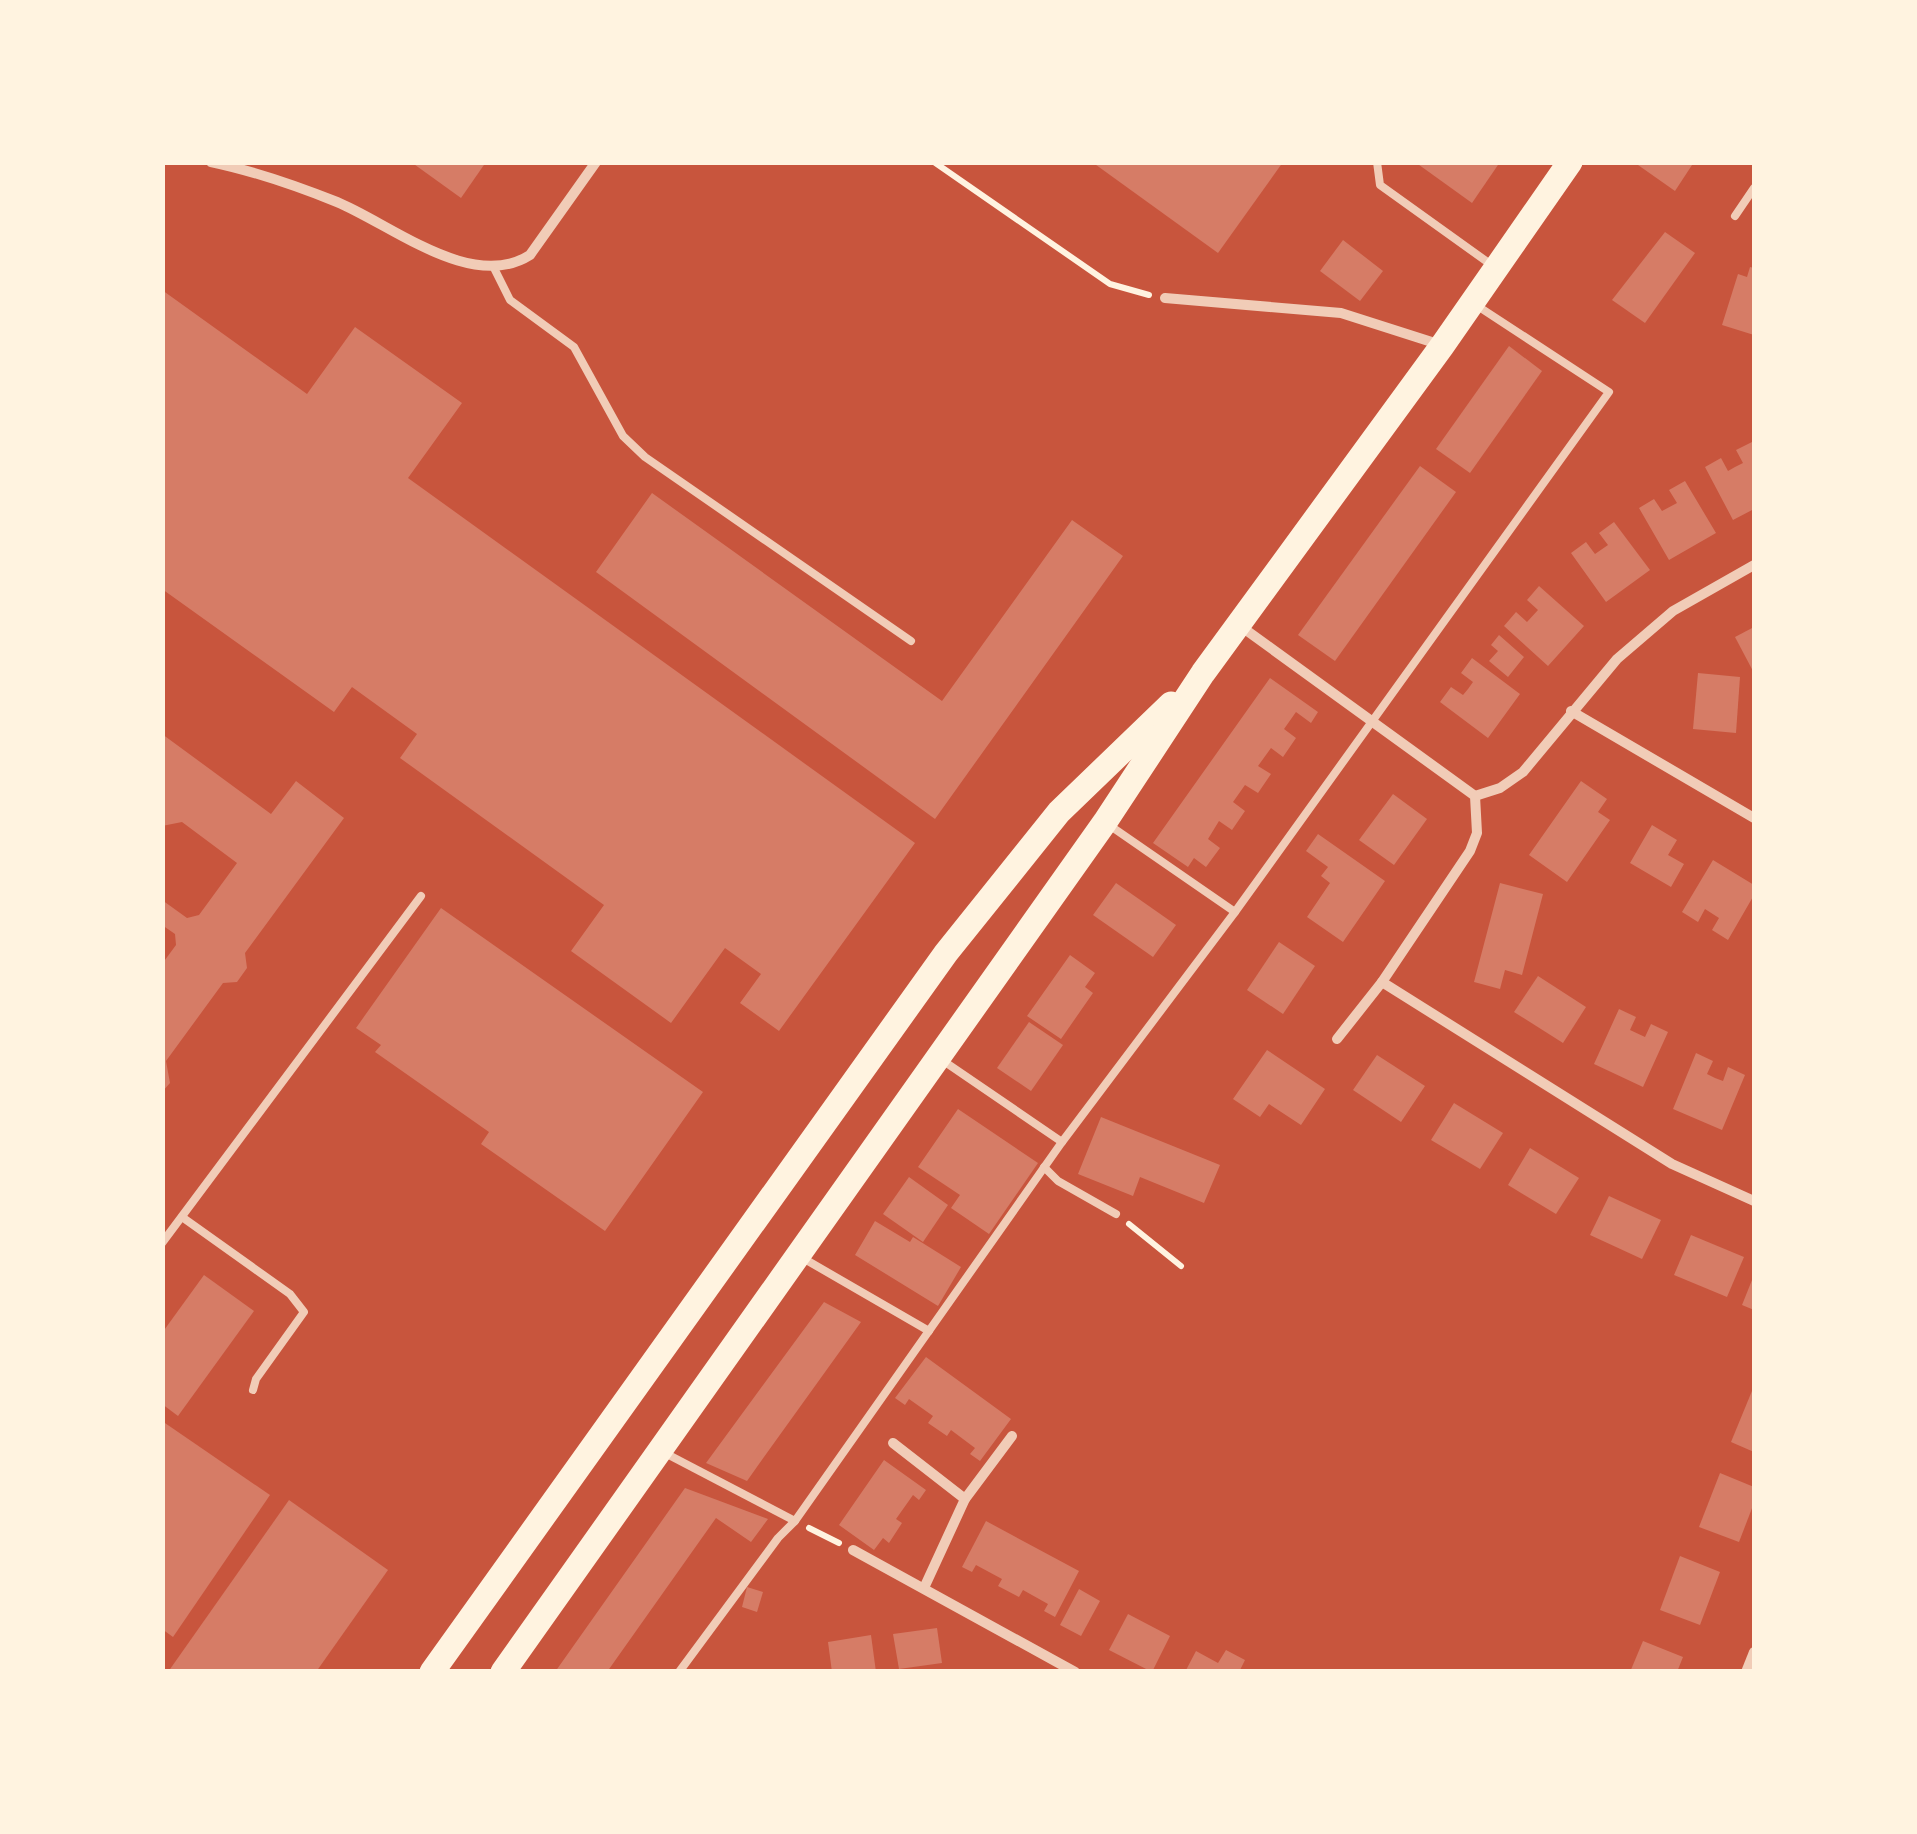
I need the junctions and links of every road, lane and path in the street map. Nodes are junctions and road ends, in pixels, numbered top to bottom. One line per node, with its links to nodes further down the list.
1 (211, 162): 8 (street)
2 (596, 162): 8 (street)
3 (934, 162): 10 (path)
4 (1376, 162): 9 (lane)
5 (1570, 162): 9 (highway)
6 (1754, 188): 7 (lane)
7 (1735, 216)
8 (494, 268): 15 (lane)
9 (1497, 268): 11 (highway)
10 (1165, 298): 12 (street)
11 (1473, 302): 12 (highway); 18 (lane)
12 (1442, 346): 14 (highway)
13 (1754, 566): 17 (street)
14 (1238, 625): 16 (highway); 18 (street)
15 (911, 641)
16 (1203, 673): 21 (highway); 45 (highway)
17 (1571, 711): 19 (street); 20 (street)
18 (1372, 720): 19 (street); 23 (lane)
19 (1475, 796): 24 (street)
20 (1754, 818)
21 (1106, 822): 23 (lane); 26 (highway)
22 (420, 896): 31 (lane)
23 (1234, 912): 27 (lane)
24 (1382, 982): 25 (street); 29 (street)
25 (1337, 1039)
26 (937, 1057): 27 (lane); 33 (highway)
27 (1062, 1142): 28 (lane)
28 (1044, 1167): 30 (lane); 35 (lane)
29 (1754, 1202)
30 (1116, 1214): 34 (path)
31 (182, 1218): 32 (lane); 36 (lane)
32 (162, 1244)
33 (797, 1254): 35 (lane); 39 (highway)
34 (1180, 1266)
35 (928, 1330): 41 (lane)
36 (253, 1390)
37 (1012, 1436): 40 (street)
38 (894, 1443): 40 (street)
39 (660, 1450): 41 (lane); 46 (highway)
40 (965, 1498): 43 (street)
41 (795, 1521): 42 (path); 47 (lane)
42 (854, 1550): 43 (street)
43 (924, 1588): 48 (street)
44 (1754, 1652): 49 (street)
45 (432, 1672)
46 (503, 1672)
47 (679, 1672)
48 (1075, 1672)
49 (1746, 1672)

